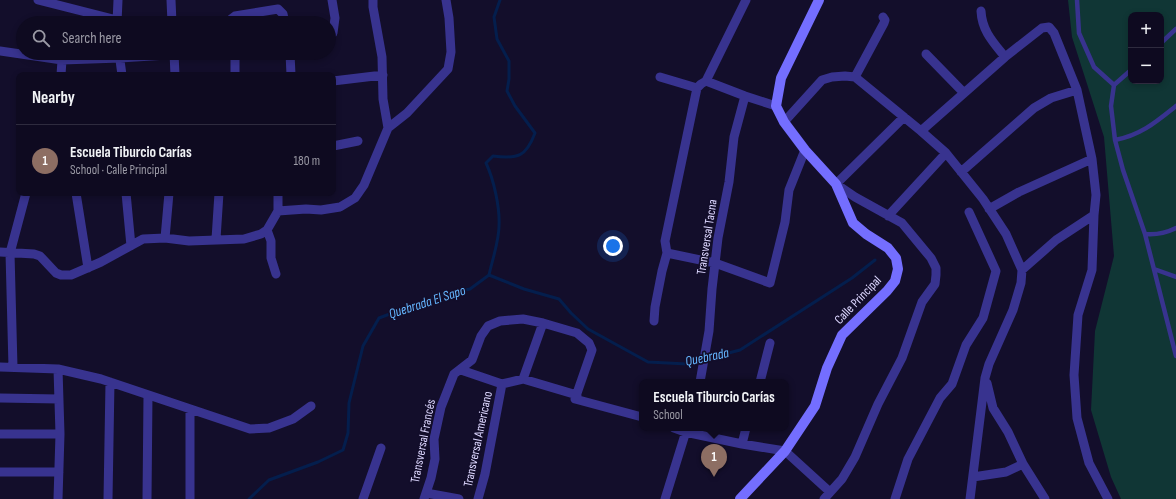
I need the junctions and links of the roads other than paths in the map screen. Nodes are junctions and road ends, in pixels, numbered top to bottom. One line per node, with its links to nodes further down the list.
1 (38, 0): 11 (street)
2 (118, 0): 12 (street)
3 (171, 0): 13 (street)
4 (332, 0): 16 (street)
5 (373, 0): 35 (street)
6 (446, 0): 49 (street)
7 (746, 0): 39 (street)
8 (819, 0): 45 (street)
9 (1077, 0): 40 (lane)
10 (981, 11): 23 (street)
11 (98, 16)
12 (117, 16)
13 (172, 16)
14 (234, 16): 15 (street)
15 (283, 16)
16 (334, 16)
17 (883, 17): 37 (street)
18 (1176, 29): 19 (lane)
19 (1164, 40)
20 (0, 51): 21 (street)
21 (16, 53)
22 (926, 54): 43 (street)
23 (1005, 57): 42 (street); 43 (street)
24 (62, 60): 29 (street)
25 (120, 60): 30 (street)
26 (175, 60): 31 (street)
27 (235, 60): 32 (street)
28 (290, 60): 33 (street)
29 (61, 72)
30 (122, 72)
31 (176, 72)
32 (235, 72)
33 (291, 72)
34 (1128, 73): 40 (lane)
35 (382, 75): 38 (street); 49 (street)
36 (660, 77): 41 (street)
37 (855, 77): 47 (street); 48 (street)
38 (336, 81)
39 (706, 81): 41 (street); 44 (street)
40 (1114, 85): 51 (lane)
41 (697, 88): 77 (street)
42 (1076, 90): 56 (street); 57 (street)
43 (964, 93): 50 (street)
44 (745, 96): 45 (street); 78 (street, Transversal Tacna)
45 (776, 106): 48 (street, Calle Principal)
46 (1176, 106): 51 (lane)
47 (904, 117): 50 (street); 58 (street)
48 (784, 122): 54 (street, Calle Principal)
49 (388, 128): 66 (street)
50 (921, 131): 55 (street)
51 (1115, 140): 72 (lane)
52 (358, 141): 53 (street)
53 (336, 145)
54 (805, 150): 58 (street, Calle Principal); 78 (street)
55 (946, 153): 57 (street); 69 (street)
56 (1092, 159): 65 (street); 68 (street)
57 (961, 172): 65 (street)
58 (836, 184): 69 (street); 112 (street, Calle Principal)
59 (25, 196): 76 (street)
60 (76, 196): 79 (street)
61 (126, 196): 75 (street)
62 (168, 196): 73 (street)
63 (219, 196): 74 (street)
64 (278, 196): 66 (street)
65 (989, 209): 81 (street)
66 (278, 211): 71 (street)
67 (969, 212): 128 (street)
68 (1094, 215): 81 (street); 131 (street)
69 (888, 216): 117 (street)
70 (1176, 228): 72 (lane)
71 (267, 230): 74 (street); 82 (street)
72 (1145, 234): 80 (lane)
73 (165, 238): 74 (street); 75 (street)
74 (216, 239)
75 (131, 246): 79 (street)
76 (5, 253): 79 (street); 89 (street)
77 (667, 253): 78 (street); 84 (street)
78 (715, 263): 94 (street, Transversal Tacna)
79 (88, 268)
80 (1154, 269): 83 (lane); 87 (lane)
81 (1022, 270): 92 (street)
82 (276, 274)
83 (1176, 277)
84 (654, 321)
85 (543, 323): 91 (street, Transversal Francés); 93 (street); 99 (street)
86 (770, 343): 95 (street)
87 (1176, 356)
88 (0, 367): 89 (street)
89 (13, 367): 90 (street)
90 (58, 368): 96 (street); 101 (street)
91 (461, 370): 97 (street); 118 (street, Transversal Francés)
92 (985, 378): 113 (street); 116 (street)
93 (523, 379): 97 (street); 99 (street)
94 (701, 379)
95 (761, 379)
96 (110, 382): 98 (street); 120 (street)
97 (502, 384): 125 (street, Transversal Americano)
98 (148, 395): 103 (street); 121 (street)
99 (576, 397): 104 (street)
100 (0, 398): 101 (street)
101 (59, 399): 109 (street)
102 (311, 406): 103 (street)
103 (190, 410): 122 (street)
104 (639, 417)
105 (686, 431): 126 (street)
106 (690, 431): 110 (street)
107 (745, 431): 110 (street)
108 (0, 434): 109 (street)
109 (60, 434): 115 (street)
110 (742, 444): 112 (street)
111 (381, 448): 123 (street)
112 (786, 451): 117 (street); 127 (street, Calle Principal)
113 (1023, 464): 116 (street); 130 (street)
114 (0, 472): 115 (street)
115 (59, 472): 119 (street)
116 (973, 477): 129 (street)
117 (827, 495)
118 (425, 496): 124 (street)
119 (58, 499)
120 (108, 499)
121 (148, 499)
122 (190, 499)
123 (363, 499)
124 (459, 499)
125 (478, 499)
126 (665, 499)
127 (740, 499)
128 (895, 499)
129 (970, 499)
130 (1045, 499)
131 (1108, 499)

